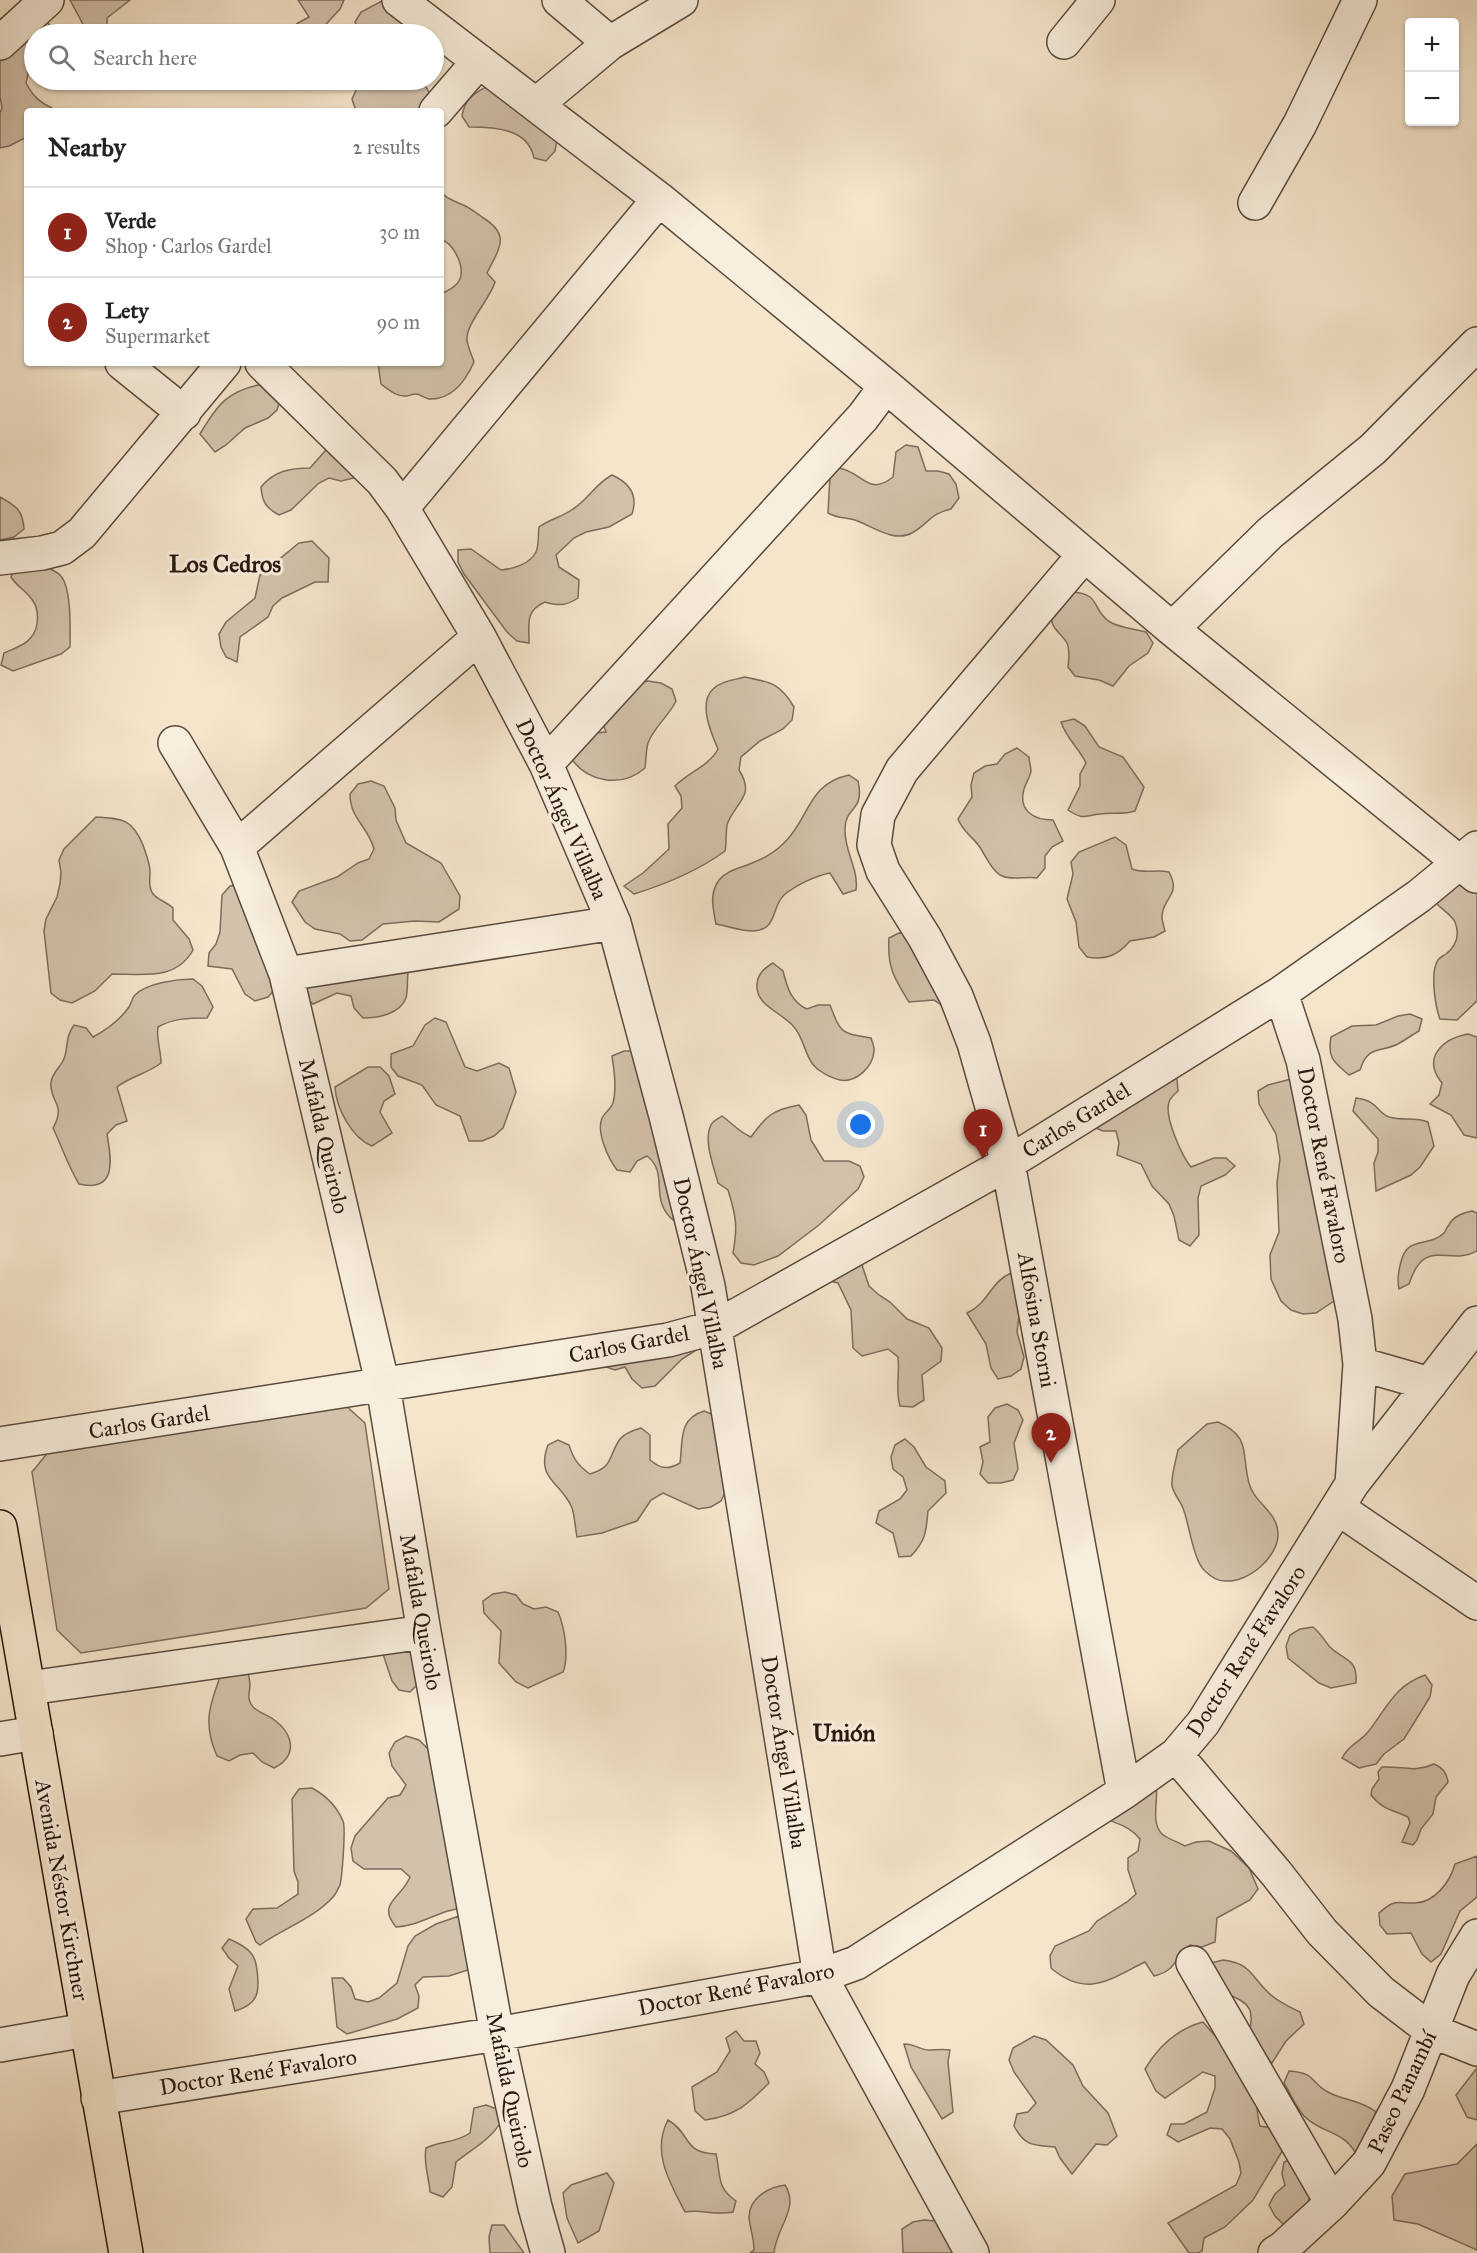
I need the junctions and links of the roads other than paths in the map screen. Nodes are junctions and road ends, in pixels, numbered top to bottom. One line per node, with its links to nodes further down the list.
1 (47, 0): 10 (street)
2 (399, 0): 7 (street)
3 (559, 0): 11 (street)
4 (681, 0): 11 (street)
5 (1098, 0): 9 (street)
6 (1360, 0): 16 (street)
7 (430, 24)
8 (444, 34): 12 (street)
9 (1064, 42)
10 (0, 43)
11 (610, 43): 13 (street)
12 (479, 61): 13 (street); 14 (street)
13 (537, 104): 15 (street)
14 (439, 108)
15 (659, 199): 21 (street); 23 (street)
16 (1255, 203)
17 (1477, 344): 26 (street)
18 (126, 366): 22 (street)
19 (222, 366): 22 (street)
20 (265, 366): 23 (street, Doctor Ángel Villalba)
21 (886, 386): 24 (street); 29 (street)
22 (184, 413): 25 (street)
23 (402, 508): 27 (street, Doctor Ángel Villalba)
24 (1084, 555): 26 (street); 35 (street, Alfosina Storni)
25 (0, 558)
26 (1172, 629): 31 (street)
27 (479, 638): 29 (street, Doctor Ángel Villalba); 30 (street)
28 (175, 742): 30 (street, Mafalda Queirolo)
29 (546, 764): 32 (street, Doctor Ángel Villalba)
30 (237, 847): 33 (street, Mafalda Queirolo)
31 (1471, 863): 34 (street, Carlos Gardel)
32 (614, 923): 33 (street); 37 (street, Doctor Ángel Villalba)
33 (286, 974): 40 (street, Mafalda Queirolo)
34 (1281, 993): 35 (street, Carlos Gardel); 38 (street, Doctor René Favaloro)
35 (1008, 1162): 37 (street, Carlos Gardel); 50 (street, Alfosina Storni)
36 (1477, 1323): 39 (street, Doctor René Favaloro)
37 (716, 1327): 40 (street, Carlos Gardel); 53 (street, Doctor Ángel Villalba)
38 (1360, 1364): 39 (street); 42 (street, Doctor René Favaloro)
39 (1430, 1384): 42 (street, Doctor René Favaloro)
40 (383, 1386): 41 (street, Carlos Gardel); 45 (street, Mafalda Queirolo)
41 (0, 1444)
42 (1345, 1496): 44 (street); 49 (street, Doctor René Favaloro)
43 (0, 1527): 46 (main road, Avenida Néstor Kirchner)
44 (1477, 1603)
45 (424, 1632): 46 (street); 56 (street, Mafalda Queirolo)
46 (29, 1688): 47 (main road, Avenida Néstor Kirchner)
47 (36, 1733): 48 (street); 54 (main road, Avenida Néstor Kirchner)
48 (0, 1739)
49 (1176, 1755): 50 (street, Doctor René Favaloro); 55 (street)
50 (1124, 1792): 53 (street, Doctor René Favaloro)
51 (1477, 1936): 55 (street, Paseo Panambí)
52 (1193, 1963): 60 (street)
53 (820, 1976): 56 (street, Doctor René Favaloro); 63 (street, Doctor Ángel Villalba)
54 (86, 2030): 57 (street); 59 (main road, Avenida Néstor Kirchner)
55 (1432, 2031): 58 (street); 60 (street, Paseo Panambí)
56 (497, 2034): 59 (street, Doctor René Favaloro); 62 (street, Mafalda Queirolo)
57 (0, 2045)
58 (1477, 2049)
59 (98, 2098): 61 (main road, Avenida Néstor Kirchner)
60 (1332, 2204): 64 (street, Paseo Panambí)
61 (126, 2253)
62 (548, 2253)
63 (972, 2253)
64 (1275, 2253)

